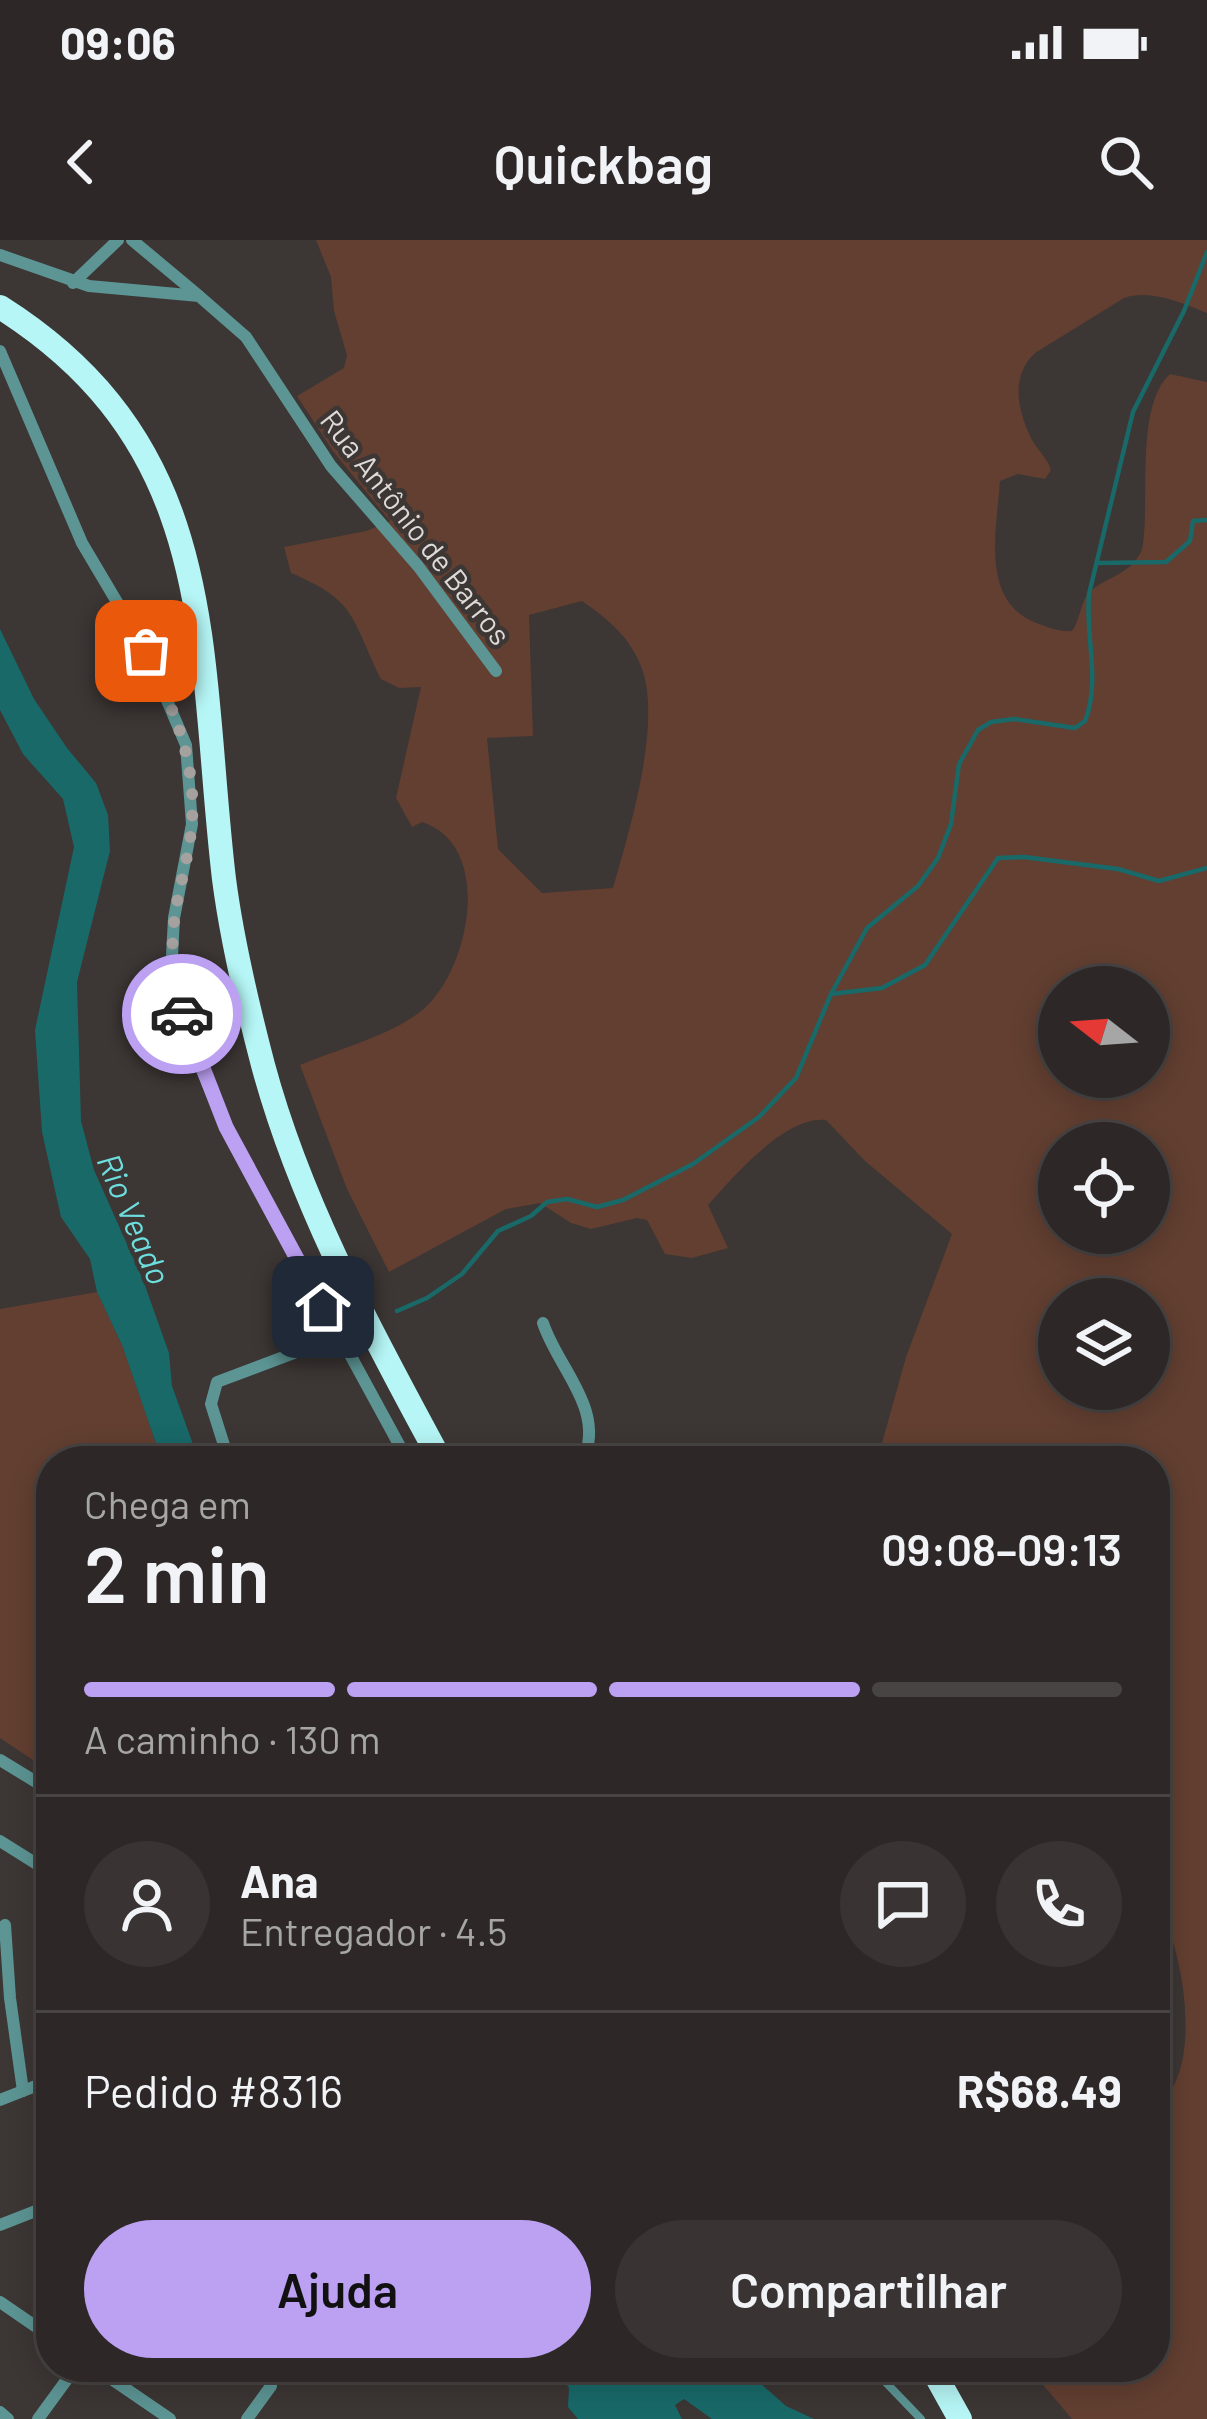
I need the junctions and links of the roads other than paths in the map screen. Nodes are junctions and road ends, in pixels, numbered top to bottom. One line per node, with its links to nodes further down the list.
1 (118, 240): 4 (street)
2 (132, 240): 5 (street, Rua Antônio de Barros)
3 (0, 255): 4 (street)
4 (73, 283): 5 (street)
5 (199, 296): 8 (street, Rua Antônio de Barros)
6 (0, 307): 13 (highway)
7 (0, 351): 10 (street)
8 (496, 671)
9 (543, 1323): 14 (street)
10 (339, 1336): 11 (street); 12 (street)
11 (224, 1446)
12 (396, 1446)
13 (433, 1446)
14 (588, 1446)
15 (0, 1760): 16 (street)
16 (36, 1782)
17 (0, 1841): 18 (street)
18 (36, 1863)
19 (5, 1925): 20 (street)
20 (5, 1998): 22 (street)
21 (36, 2086): 22 (street)
22 (23, 2091): 23 (street)
23 (0, 2100)
24 (36, 2211): 25 (street)
25 (0, 2224)
26 (0, 2302): 27 (street)
27 (36, 2327)
28 (65, 2382): 35 (street)
29 (116, 2382): 36 (street)
30 (885, 2382): 38 (lane)
31 (939, 2382): 39 (highway)
32 (271, 2386): 37 (street)
33 (0, 2412): 34 (street)
34 (8, 2419)
35 (38, 2419)
36 (170, 2419)
37 (248, 2419)
38 (921, 2419)
39 (959, 2419)

